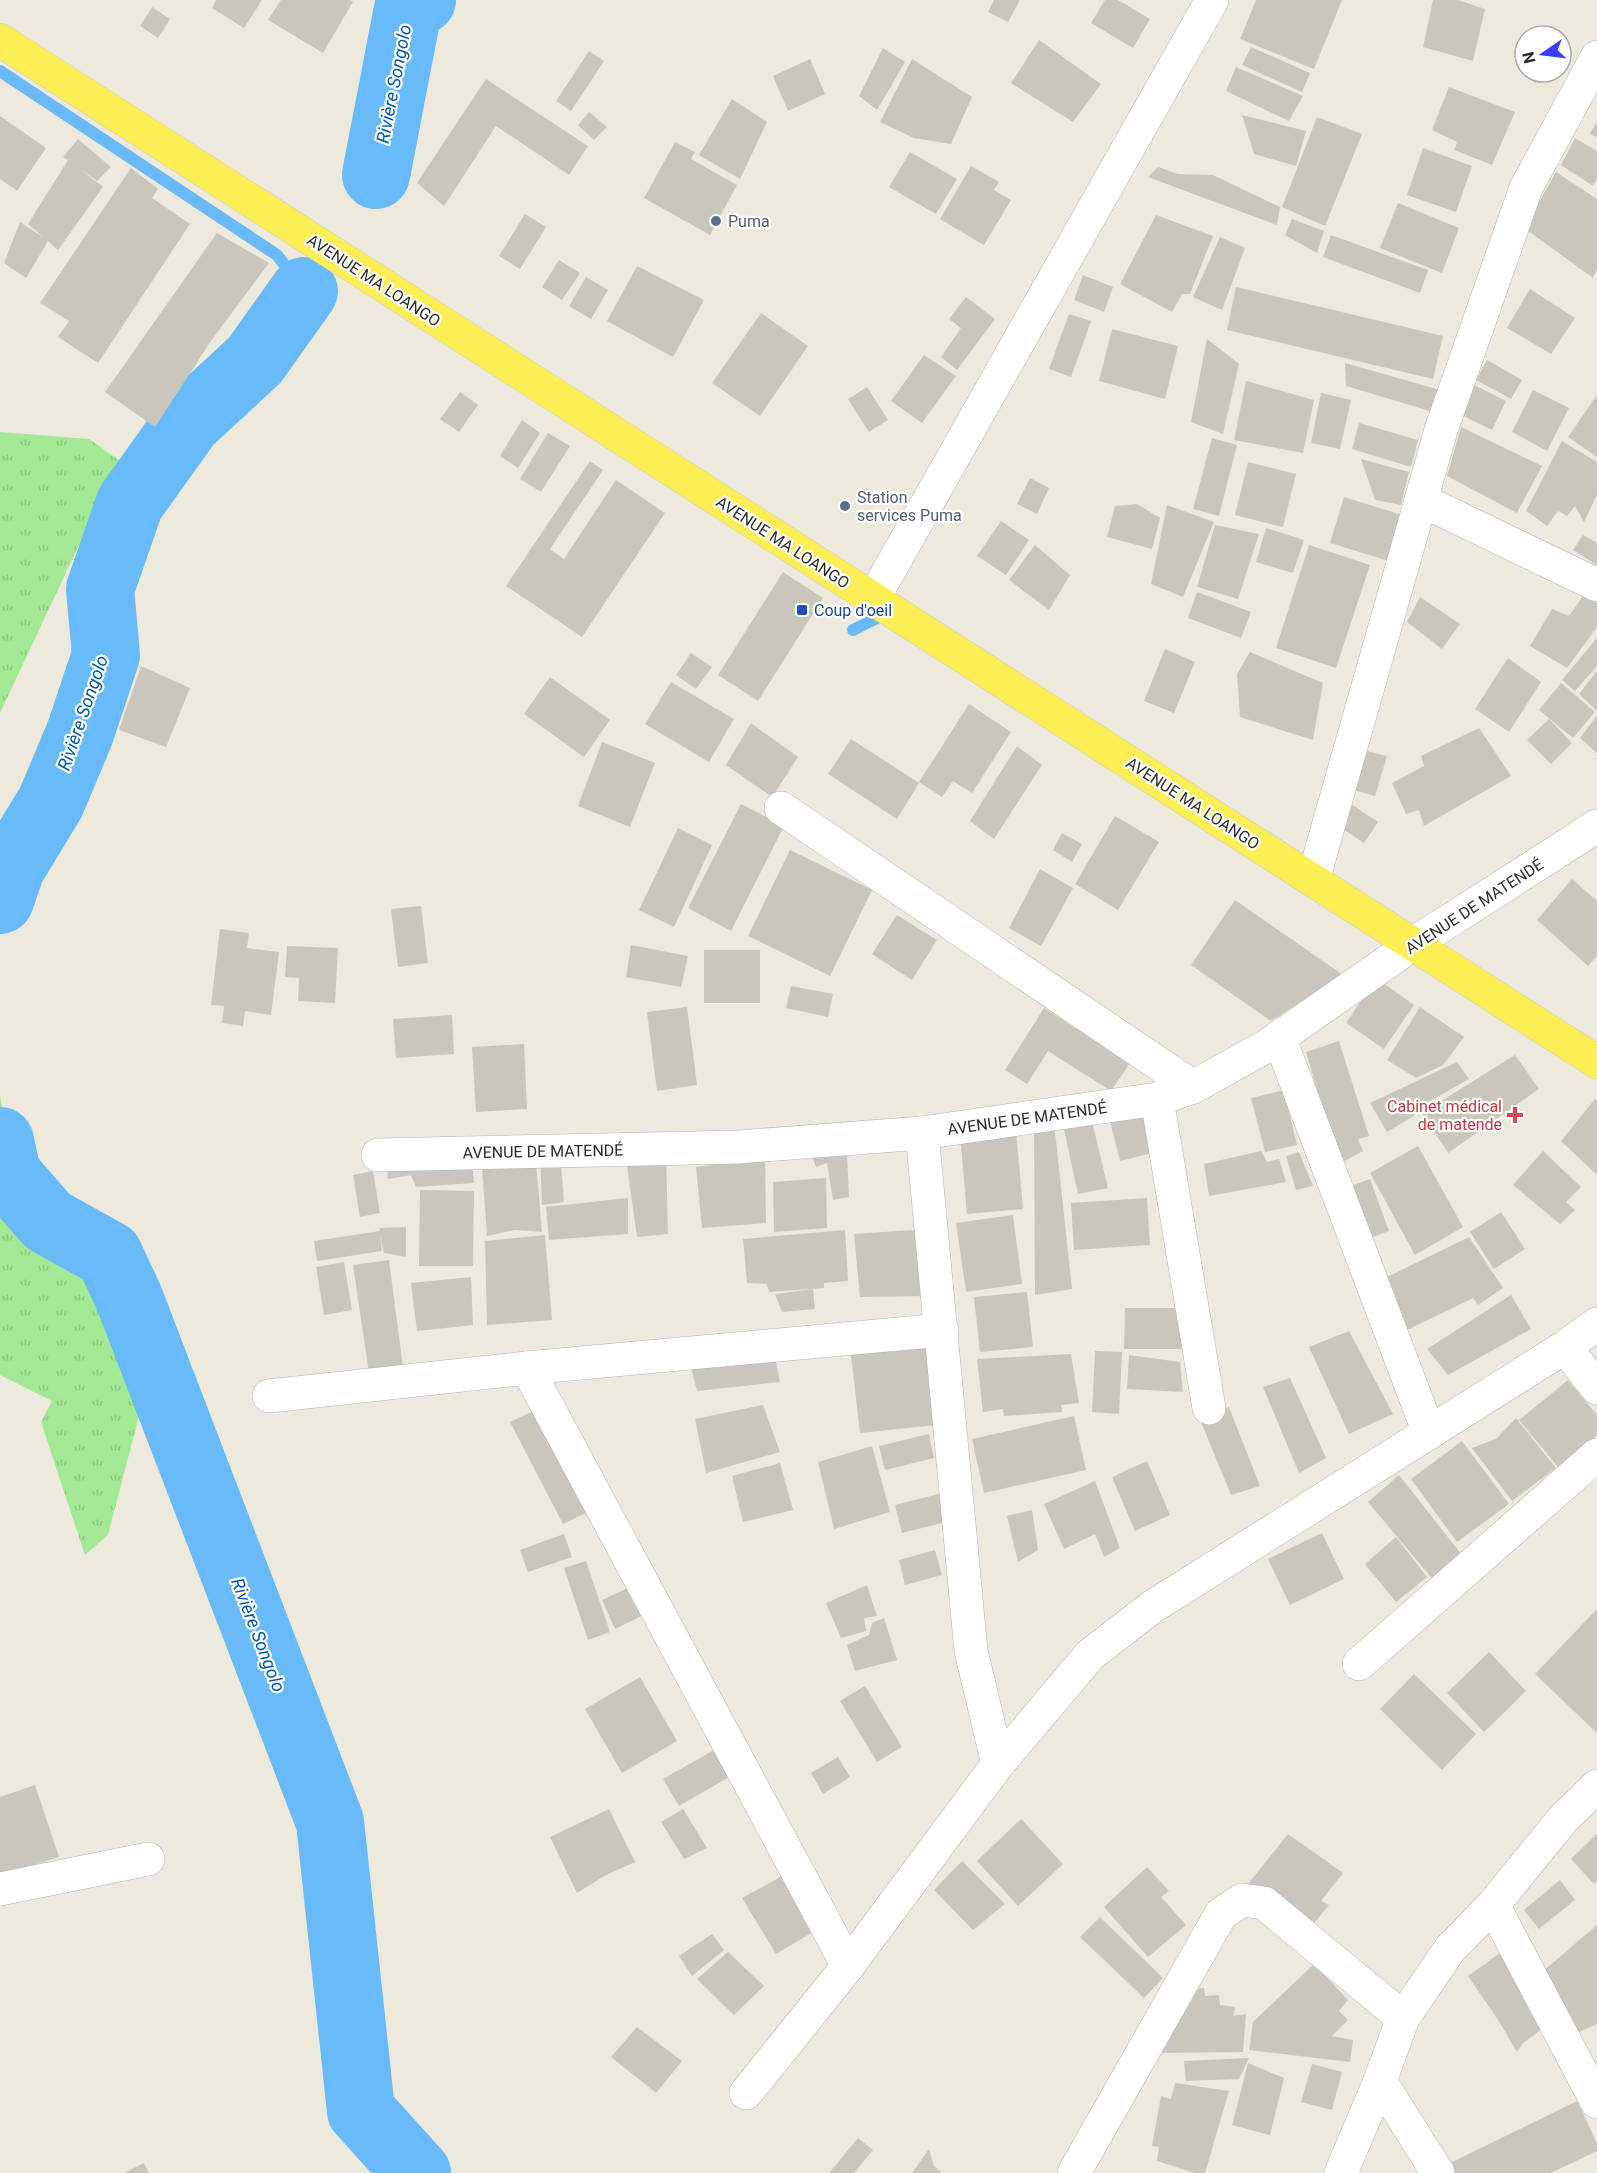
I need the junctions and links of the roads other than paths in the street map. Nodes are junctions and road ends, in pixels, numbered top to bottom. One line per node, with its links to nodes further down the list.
1 (1212, 0): 6 (street)
2 (0, 40): 6 (main road, AVENUE MA LOANGO)
3 (1597, 57): 4 (street)
4 (1421, 500): 5 (street); 9 (street)
5 (1597, 585)
6 (873, 599): 9 (main road, AVENUE MA LOANGO)
7 (781, 808): 13 (street)
8 (1597, 826): 10 (street, AVENUE DE MATENDÉ)
9 (1313, 880): 10 (main road, AVENUE MA LOANGO)
10 (1413, 944): 11 (street, AVENUE DE MATENDÉ); 12 (main road, AVENUE MA LOANGO)
11 (1279, 1037): 13 (street, AVENUE DE MATENDÉ); 24 (street)
12 (1597, 1062)
13 (1193, 1087): 14 (street, AVENUE DE MATENDÉ)
14 (1157, 1099): 15 (street, AVENUE DE MATENDÉ); 23 (street)
15 (922, 1133): 16 (street, AVENUE DE MATENDÉ); 18 (street)
16 (378, 1155)
17 (1597, 1324): 19 (street)
18 (942, 1330): 20 (street); 27 (street)
19 (1565, 1347): 21 (street); 24 (street)
20 (527, 1368): 22 (street); 32 (street)
21 (1597, 1388)
22 (269, 1396)
23 (1209, 1408)
24 (1429, 1433): 27 (street)
25 (1597, 1455): 26 (street)
26 (1359, 1664)
27 (998, 1764): 32 (street)
28 (1597, 1786): 31 (street)
29 (148, 1859): 30 (street)
30 (0, 1889)
31 (1493, 1905): 33 (street); 36 (street)
32 (848, 1966): 35 (street)
33 (1403, 2018): 34 (street); 37 (street)
34 (1380, 2081): 38 (street); 39 (street)
35 (746, 2093)
36 (1597, 2102)
37 (1074, 2173)
38 (1341, 2173)
39 (1438, 2173)

